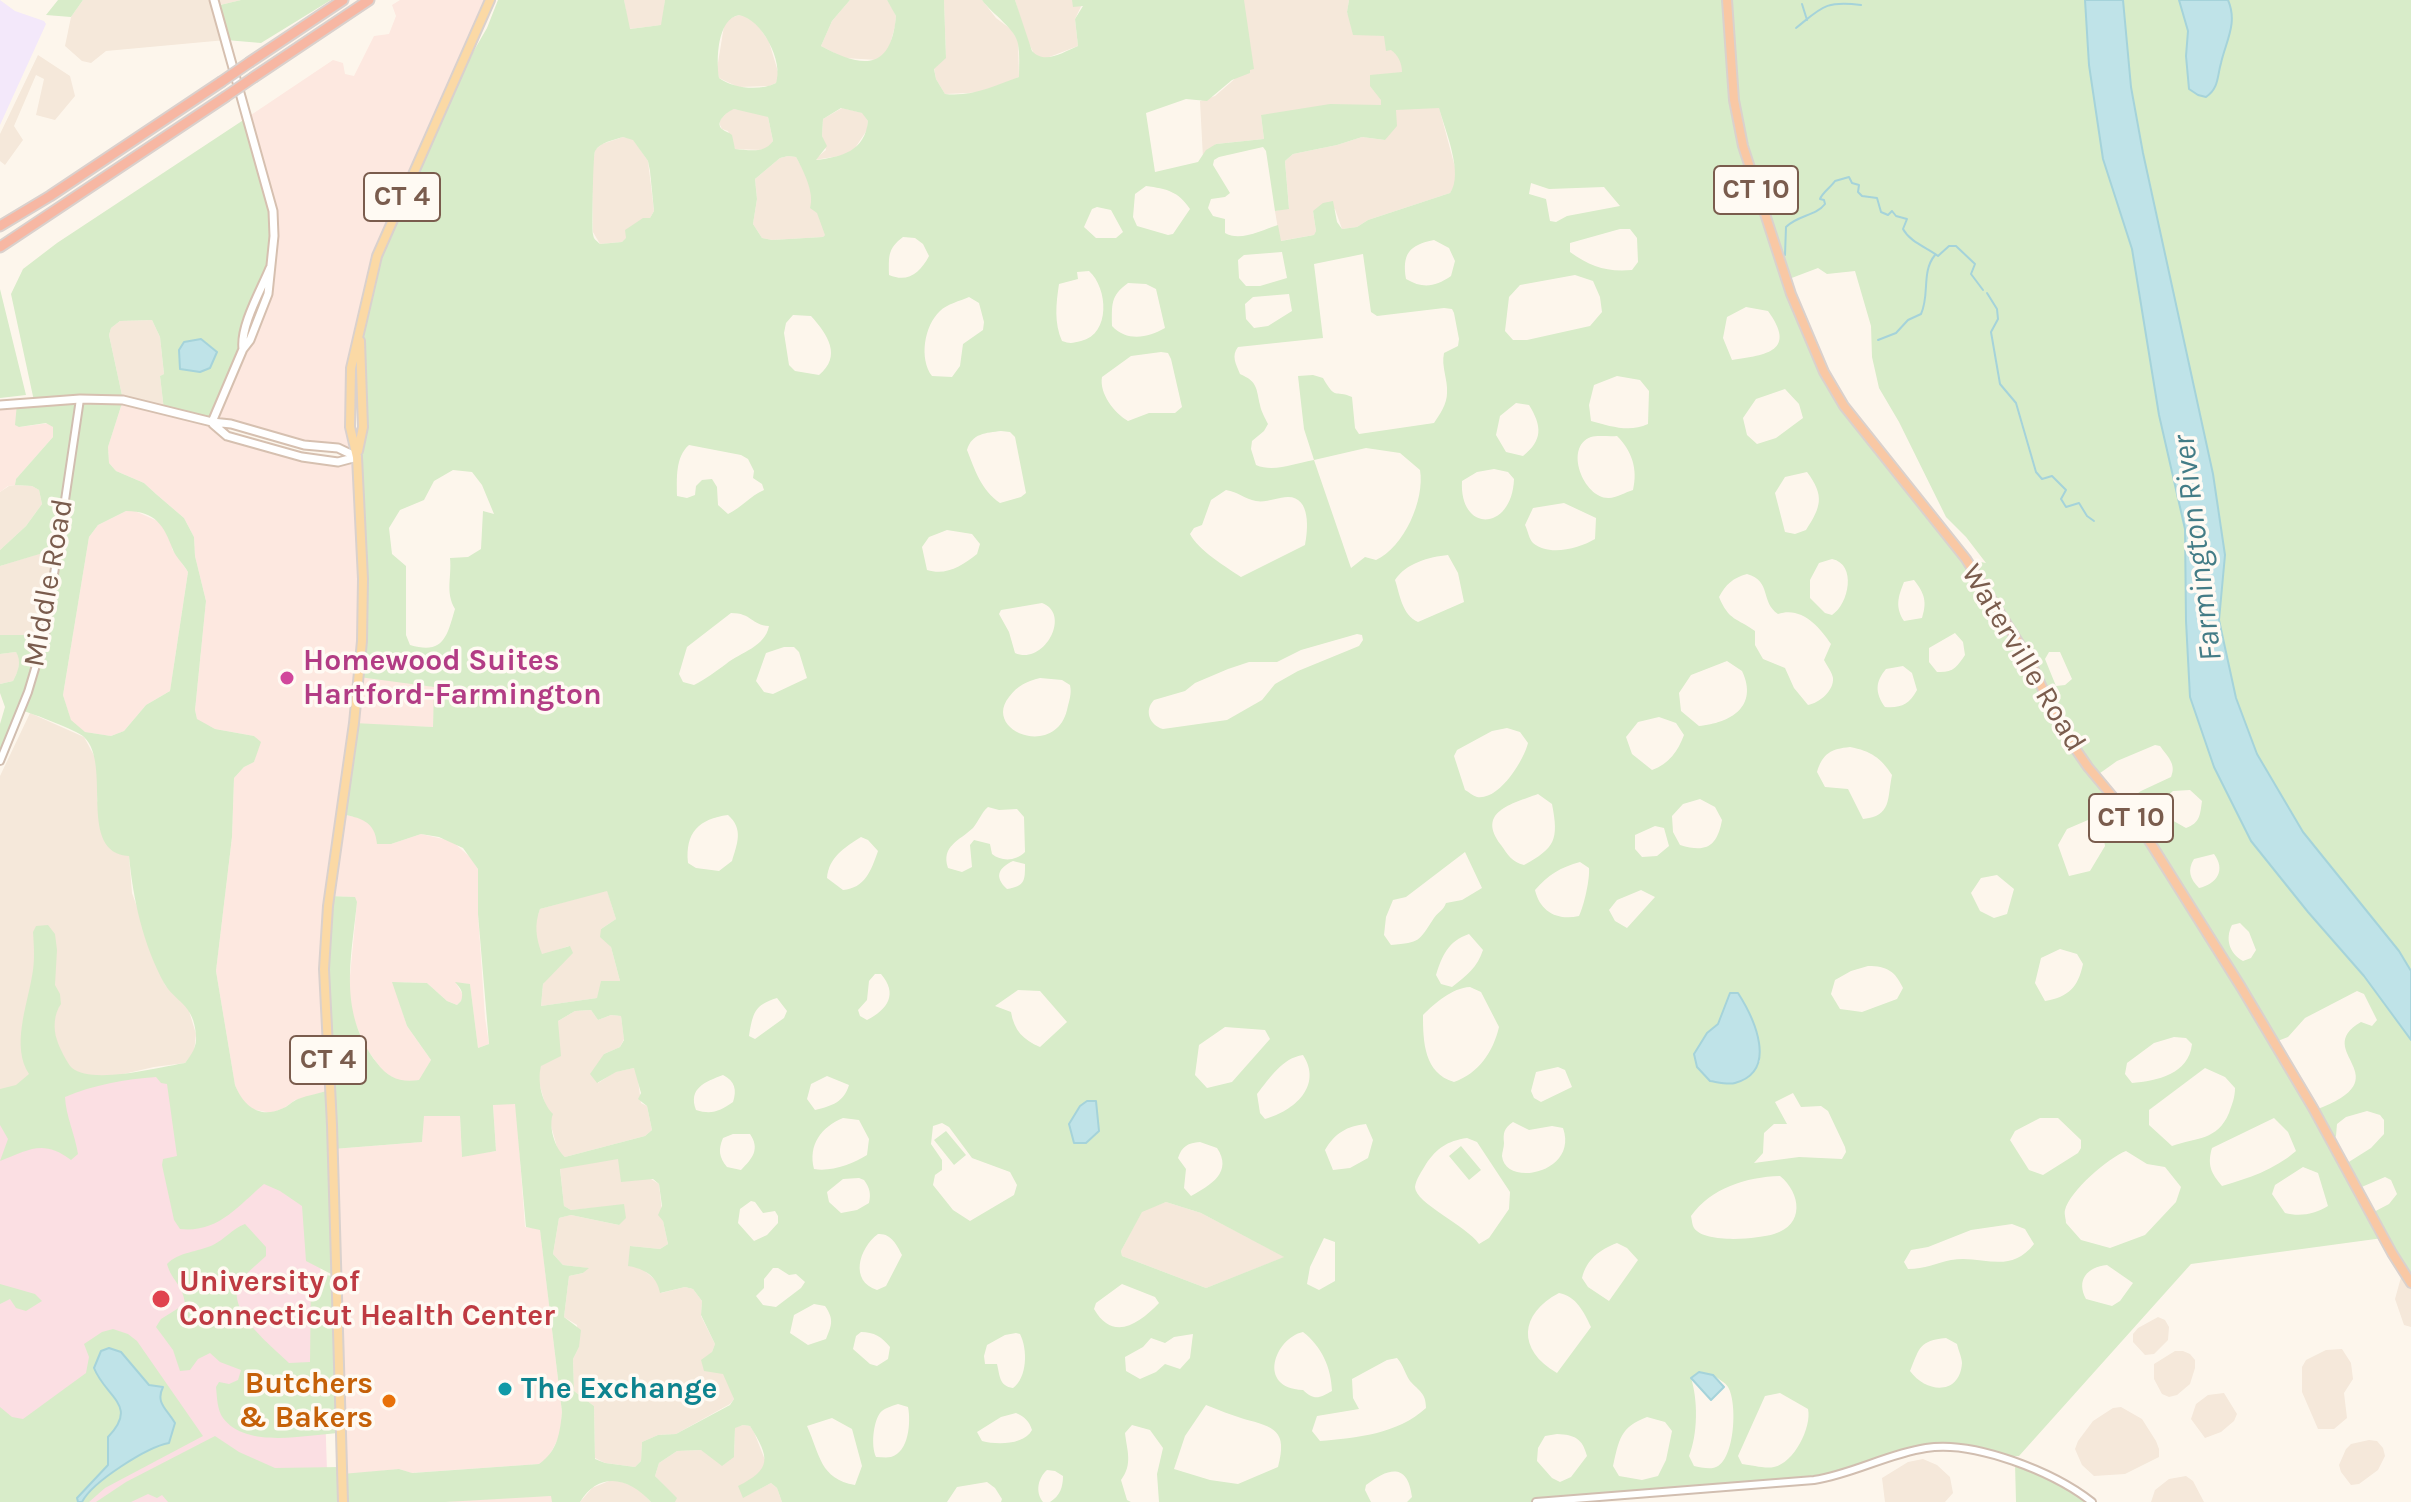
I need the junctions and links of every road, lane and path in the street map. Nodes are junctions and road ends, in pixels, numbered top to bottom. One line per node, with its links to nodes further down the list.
1 (214, 0): 10 (main road)
2 (343, 0): 6 (highway, bridge)
3 (369, 0): 7 (highway, bridge)
4 (490, 0): 11 (main road, CT 4)
5 (1727, 0): 13 (highway, Waterville Road / CT 10)
6 (4, 224)
7 (0, 247)
8 (80, 399): 9 (main road); 10 (main road); 12 (street, Middle Road)
9 (0, 405)
10 (212, 422): 11 (main road); 11 (main road)
11 (357, 457): 14 (main road, CT 4)
12 (0, 761)
13 (2411, 1283)
14 (343, 1502)
15 (1536, 1502): 16 (street)
16 (2092, 1502)

